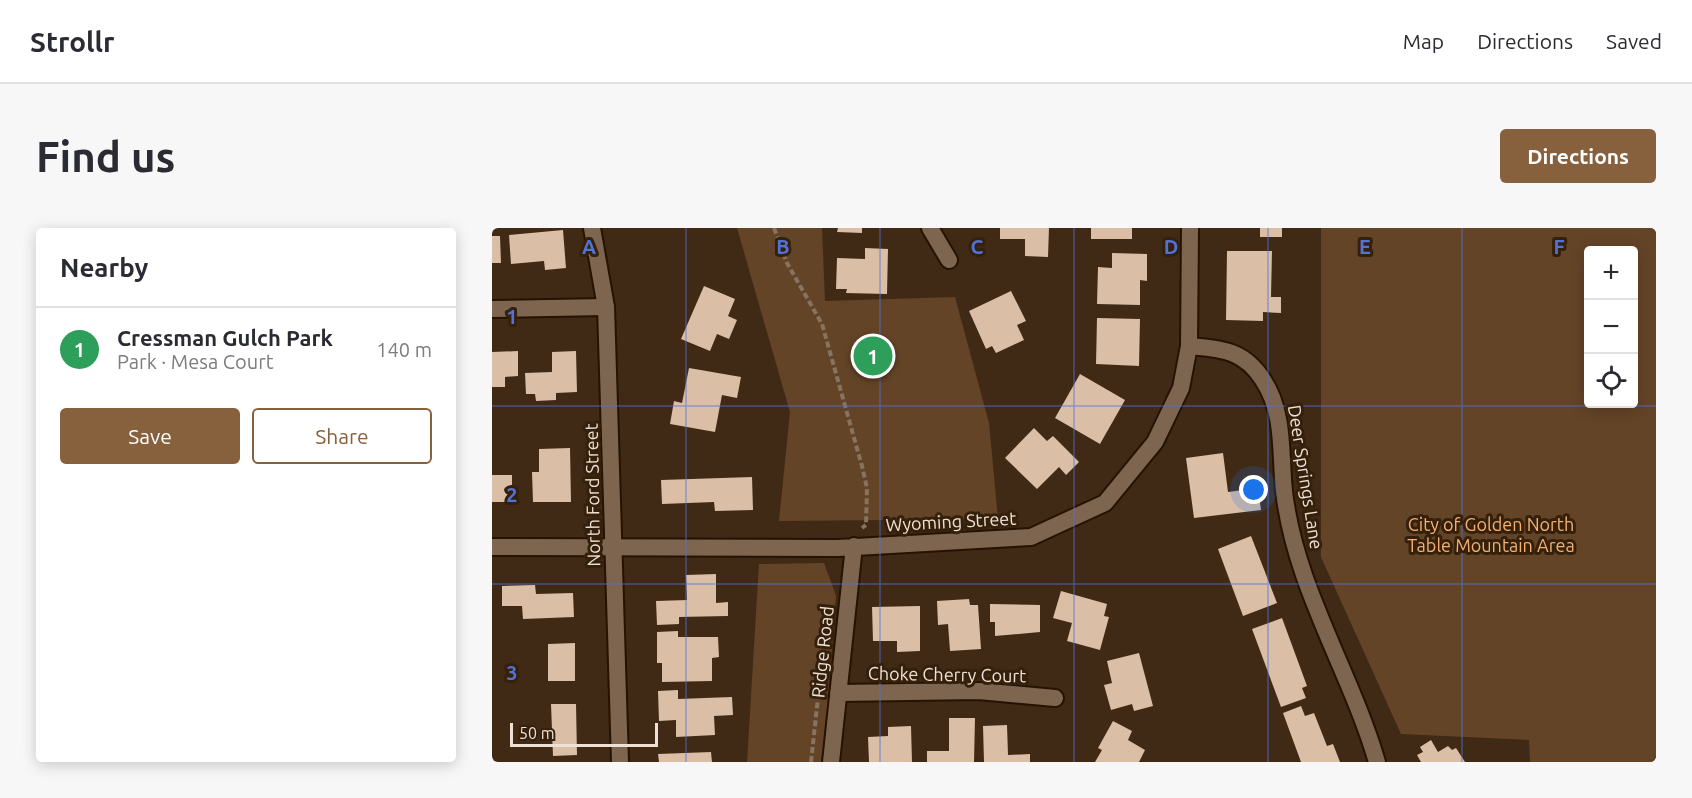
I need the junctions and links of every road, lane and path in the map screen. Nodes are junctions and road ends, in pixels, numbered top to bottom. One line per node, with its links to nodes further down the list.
1 (592, 228): 6 (street, North Ford Street)
2 (774, 228): 11 (path)
3 (930, 228): 5 (street)
4 (1191, 228): 8 (street, Wyoming Street)
5 (949, 260)
6 (606, 307): 7 (street); 9 (street, North Ford Street)
7 (492, 309)
8 (1189, 346): 11 (street, Wyoming Street); 18 (street, Deer Springs Lane)
9 (614, 546): 10 (street, Wyoming Street); 11 (street, Wyoming Street); 15 (street, North Ford Street)
10 (492, 547)
11 (846, 547): 13 (street, Ridge Road)
12 (822, 658): 16 (path)
13 (838, 693): 14 (street, Choke Cherry Court); 17 (street, Ridge Road)
14 (1055, 698)
15 (620, 762)
16 (811, 762)
17 (831, 762)
18 (1377, 762)

